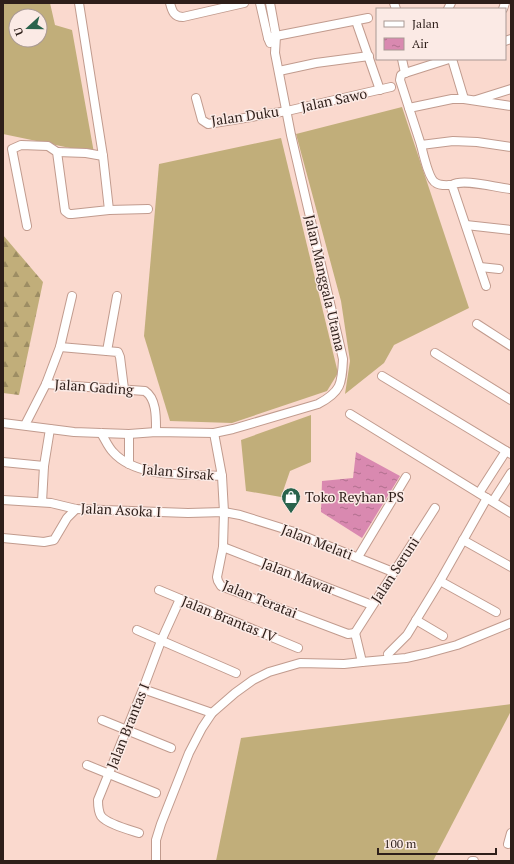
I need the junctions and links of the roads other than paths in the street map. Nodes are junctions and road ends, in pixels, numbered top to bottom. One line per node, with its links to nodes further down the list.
1 (78, 3): 29 (street)
2 (170, 3): 3 (street)
3 (244, 3)
4 (260, 3): 9 (street)
5 (270, 3): 8 (street, Jalan Manggala Utama)
6 (368, 18): 7 (street)
7 (356, 21): 8 (street); 11 (street)
8 (276, 36): 9 (street); 10 (street, Jalan Manggala Utama)
9 (268, 38): 10 (street)
10 (275, 53): 15 (street, Jalan Manggala Utama)
11 (369, 56): 15 (street); 19 (street)
12 (402, 60): 16 (street)
13 (448, 60): 16 (street)
14 (451, 60): 21 (street)
15 (279, 71): 25 (street, Jalan Manggala Utama)
16 (405, 73): 24 (street)
17 (391, 87): 19 (street, Jalan Sawo)
18 (511, 89): 22 (street)
19 (380, 90): 25 (street, Jalan Sawo)
20 (196, 98): 25 (street, Jalan Duku)
21 (464, 99): 22 (street); 24 (street)
22 (475, 100): 23 (street)
23 (511, 106)
24 (409, 108): 26 (street)
25 (287, 111): 56 (street, Jalan Manggala Utama)
26 (421, 145): 27 (street); 30 (street)
27 (511, 147)
28 (57, 152): 29 (street); 33 (street); 35 (street)
29 (103, 156): 33 (street)
30 (452, 186): 31 (street); 34 (street)
31 (511, 189)
32 (148, 209): 33 (street)
33 (109, 210)
34 (466, 225): 36 (street); 37 (street)
35 (27, 226)
36 (511, 230)
37 (480, 267): 38 (street); 39 (street)
38 (499, 269)
39 (486, 286)
40 (72, 296): 44 (street)
41 (117, 296): 45 (street)
42 (478, 324): 43 (street)
43 (511, 346)
44 (60, 347): 45 (street); 48 (street)
45 (108, 351): 49 (street)
46 (435, 353): 50 (street)
47 (382, 376): 59 (street)
48 (46, 384): 49 (street, Jalan Gading); 53 (street)
49 (124, 389): 55 (street, Jalan Gading)
50 (511, 400)
51 (350, 414): 66 (street)
52 (3, 423): 53 (street, Jalan Manggala Utama)
53 (25, 425): 54 (street, Jalan Manggala Utama)
54 (50, 429): 57 (street, Jalan Manggala Utama); 62 (street)
55 (156, 432): 56 (street, Jalan Manggala Utama); 58 (street, Jalan Manggala Utama)
56 (214, 432): 64 (street, Jalan Teratai)
57 (101, 433): 58 (street, Jalan Manggala Utama); 61 (street, Jalan Sirsak)
58 (129, 434): 61 (street)
59 (508, 453): 66 (street)
60 (3, 462): 62 (street)
61 (129, 464): 64 (street, Jalan Sirsak)
62 (44, 466): 69 (street)
63 (511, 473): 68 (street)
64 (222, 476): 72 (street, Jalan Teratai)
65 (406, 477): 78 (street)
66 (479, 493): 68 (street)
67 (3, 500): 69 (street, Jalan Asoka I)
68 (490, 500): 73 (street); 76 (street)
69 (42, 502): 71 (street, Jalan Asoka I)
70 (436, 508): 80 (street, Jalan Seruni)
71 (76, 509): 72 (street, Jalan Asoka I); 75 (street)
72 (224, 512): 74 (street, Jalan Asoka I); 77 (street, Jalan Teratai)
73 (511, 513)
74 (240, 515): 78 (street, Jalan Melati)
75 (3, 538)
76 (463, 540): 79 (street); 81 (street)
77 (224, 547): 84 (street, Jalan Mawar); 89 (street, Jalan Teratai)
78 (358, 558): 80 (street, Jalan Melati)
79 (511, 567)
80 (393, 572): 84 (street, Jalan Seruni)
81 (440, 581): 85 (street); 86 (street)
82 (159, 590): 83 (street, Jalan Brantas IV)
83 (180, 599): 91 (street, Jalan Brantas I); 92 (street, Jalan Brantas IV)
84 (372, 605): 89 (street, Jalan Seruni)
85 (496, 612)
86 (416, 620): 90 (street); 93 (street)
87 (511, 623): 94 (street)
88 (137, 630): 91 (street)
89 (354, 633): 94 (street)
90 (443, 636)
91 (161, 642): 95 (street); 96 (street, Jalan Brantas I)
92 (298, 648)
93 (388, 654)
94 (362, 662): 97 (street)
95 (236, 673)
96 (143, 689): 97 (street); 99 (street, Jalan Brantas I)
97 (212, 713): 107 (street)
98 (102, 720): 99 (street)
99 (126, 730): 100 (street); 102 (street, Jalan Brantas I)
100 (171, 748)
101 (87, 765): 102 (street)
102 (108, 774): 103 (street); 104 (street, Jalan Brantas I)
103 (156, 793)
104 (139, 833)
105 (511, 833): 106 (street)
106 (508, 844)
107 (156, 861)

